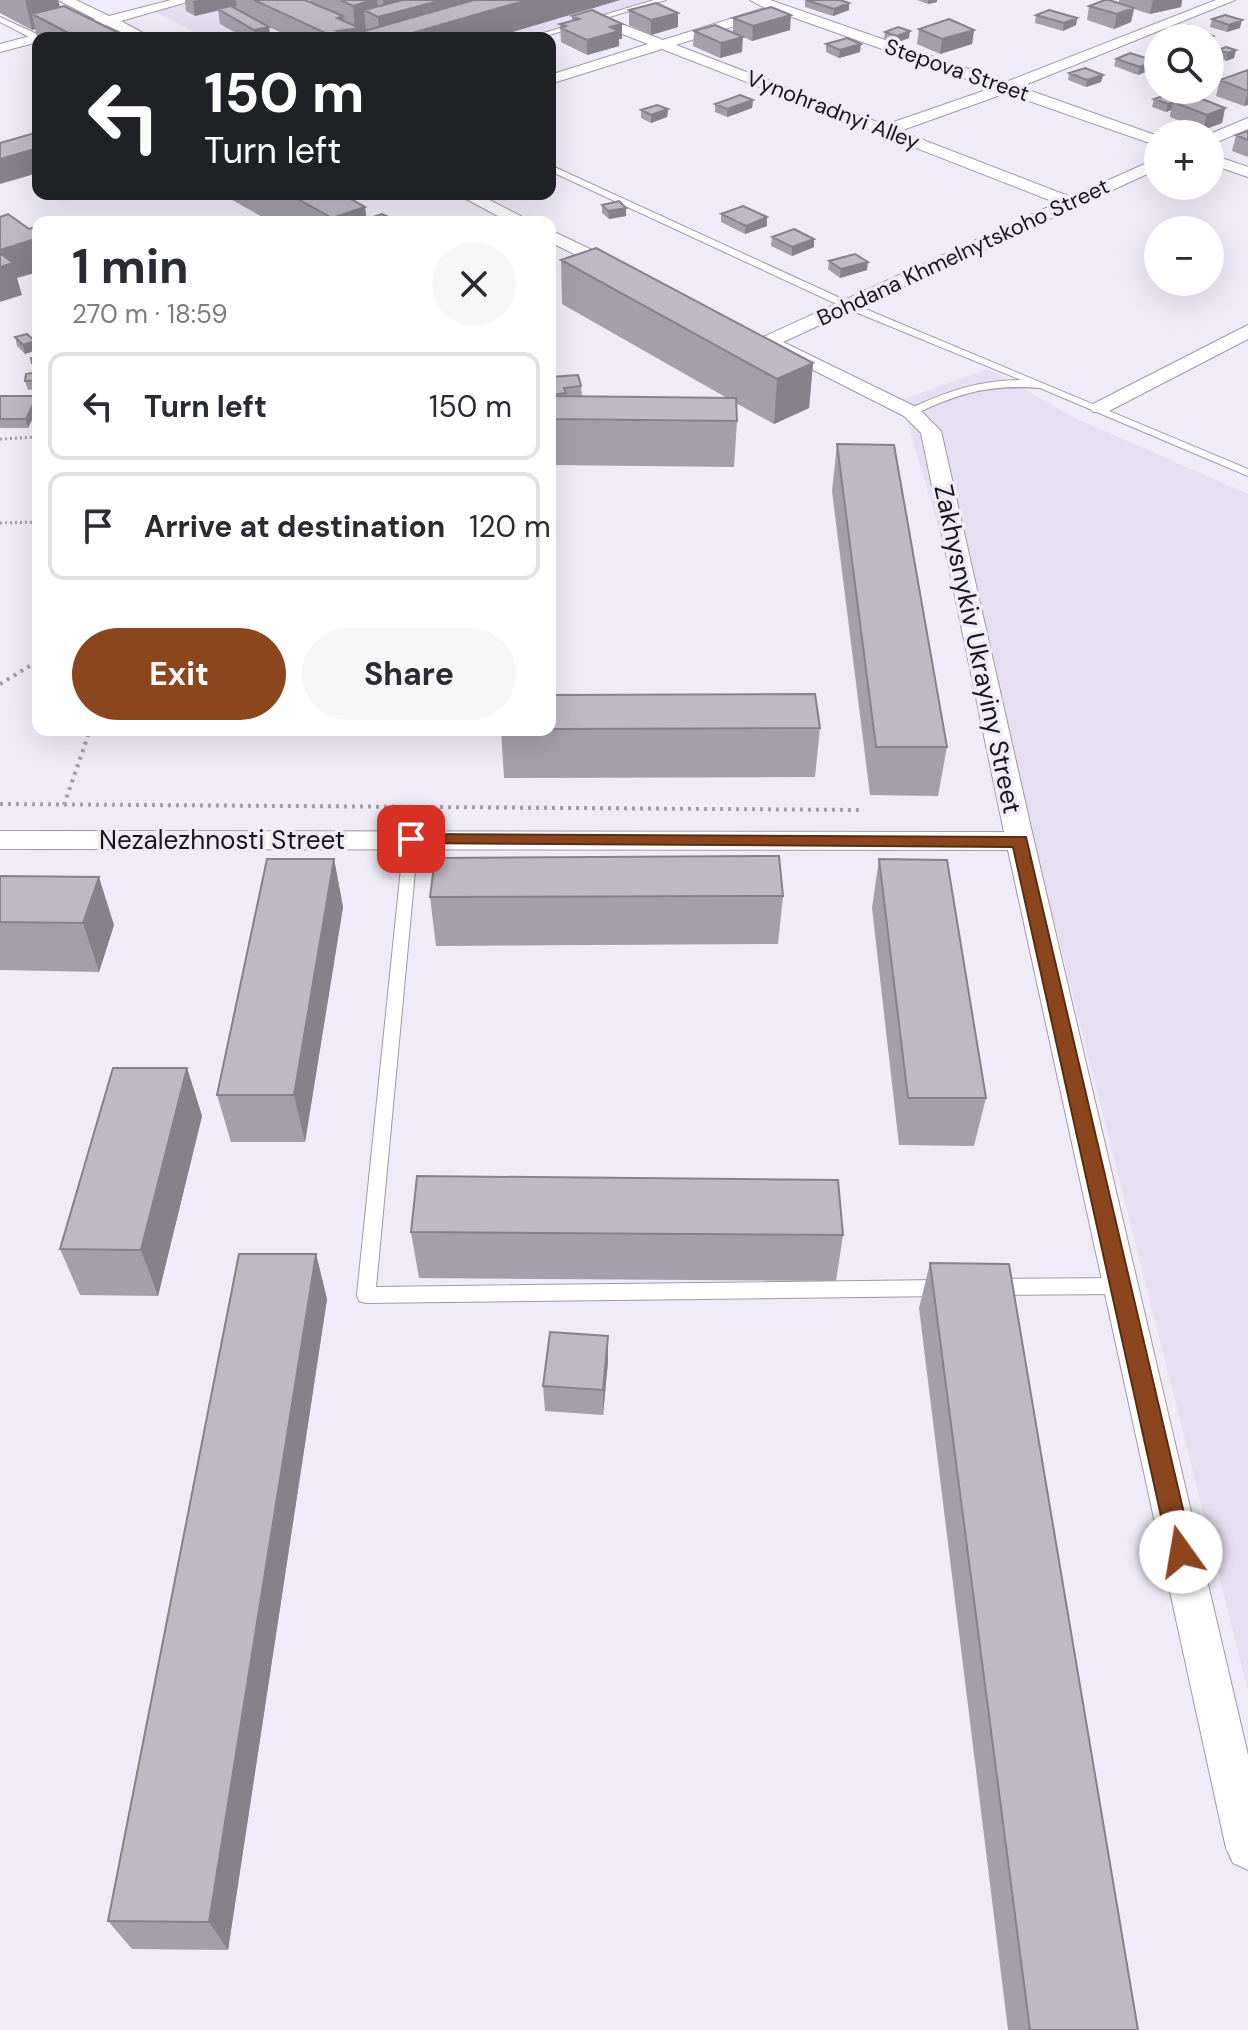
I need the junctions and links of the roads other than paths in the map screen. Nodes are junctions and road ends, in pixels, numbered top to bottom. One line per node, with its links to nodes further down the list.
1 (65, 0): 10 (street)
2 (187, 0): 10 (street)
3 (662, 0): 8 (lane)
4 (757, 0): 7 (street, Stepova Street)
5 (800, 0): 7 (street)
6 (1228, 0): 20 (street)
7 (779, 7): 16 (street); 20 (street, Stepova Street)
8 (596, 19): 13 (lane); 16 (street, Vynohradnyi Alley)
9 (1, 20): 14 (lane)
10 (108, 20): 11 (street); 12 (street)
11 (61, 32)
12 (133, 32)
13 (552, 32)
14 (32, 35)
15 (32, 40): 17 (street)
16 (661, 45): 19 (street); 22 (street, Vynohradnyi Alley)
17 (3, 47): 18 (street)
18 (25, 57)
19 (556, 78)
20 (1008, 87): 22 (street); 24 (street, Stepova Street)
21 (1248, 123): 23 (street)
22 (887, 130): 30 (street, Vynohradnyi Alley)
23 (1224, 134)
24 (1144, 136)
25 (1224, 164): 28 (street)
26 (1144, 169): 30 (street, Bohdana Khmelnytskoho Street)
27 (556, 171): 34 (lane)
28 (1248, 172)
29 (477, 200): 31 (street)
30 (1070, 202): 34 (street, Bohdana Khmelnytskoho Street)
31 (511, 216)
32 (556, 238): 33 (street)
33 (645, 282)
34 (847, 305): 37 (street, Bohdana Khmelnytskoho Street); 38 (lane)
35 (741, 329): 37 (street, Zakhysnykiv Ukrayiny Street)
36 (1248, 331): 39 (street)
37 (768, 342): 40 (street, Zakhysnykiv Ukrayiny Street)
38 (1042, 385): 39 (lane); 40 (lane)
39 (1100, 408): 41 (lane)
40 (911, 412): 44 (street, Zakhysnykiv Ukrayiny Street)
41 (1248, 473)
42 (411, 839): 43 (street, Nezalezhnosti Street); 44 (street, Nezalezhnosti Street); 45 (lane)
43 (0, 840)
44 (1020, 841): 45 (street, Zakhysnykiv Ukrayiny Street)
45 (1121, 1286): 46 (street, Zakhysnykiv Ukrayiny Street)
46 (1248, 1848)

